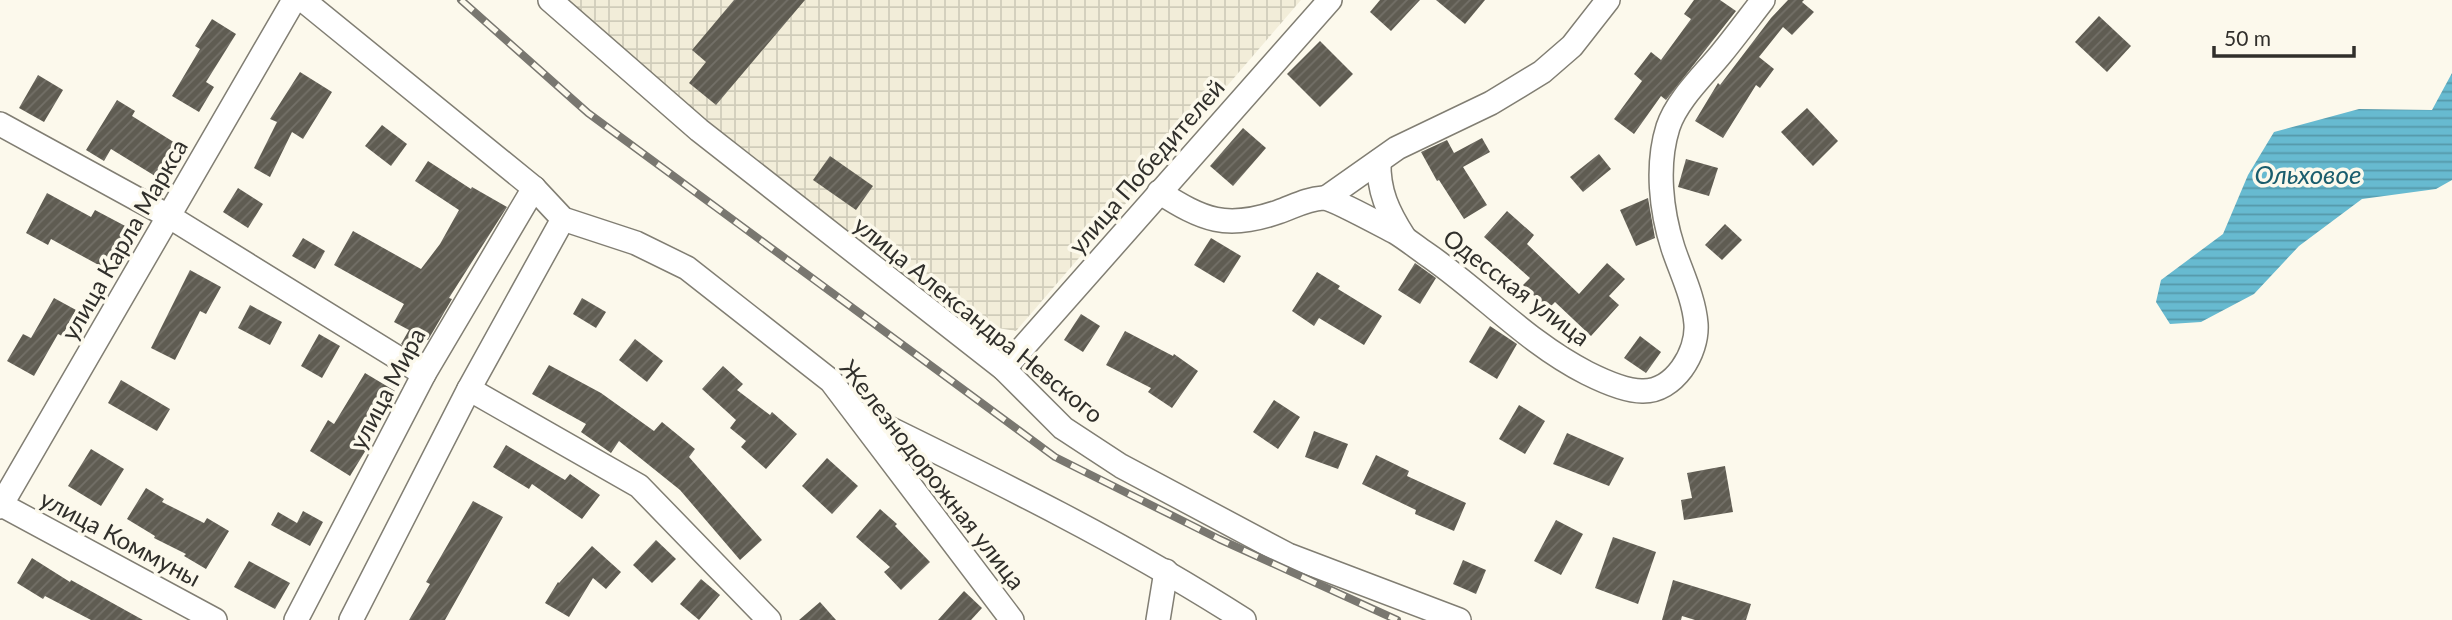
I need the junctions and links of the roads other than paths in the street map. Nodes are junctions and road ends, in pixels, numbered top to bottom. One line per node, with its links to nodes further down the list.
1 (294, 0): 12 (street, улица Карла Маркса)
2 (303, 0): 9 (street, Железнодорожная улица)
3 (550, 0): 15 (street, улица Александра Невского)
4 (1330, 0): 10 (street, улица Победителей)
5 (1608, 0): 8 (street)
6 (1763, 0): 14 (street, Одесская улица)
7 (0, 124): 12 (street)
8 (1379, 160): 11 (street); 14 (street, Одесская улица)
9 (534, 188): 13 (street, Железнодорожная улица); 16 (street, улица Мира)
10 (1159, 192): 11 (street); 15 (street, улица Победителей)
11 (1326, 198): 14 (street, Одесская улица)
12 (170, 217): 16 (street); 19 (street, улица Карла Маркса)
13 (563, 219): 17 (street); 18 (street, Железнодорожная улица)
14 (1406, 240)
15 (1004, 369): 28 (street, улица Александра Невского)
16 (424, 374): 22 (street, улица Мира)
17 (469, 389): 23 (street); 24 (street)
18 (854, 411): 20 (street); 25 (street, Железнодорожная улица)
19 (0, 505): 21 (street, улица Коммуны)
20 (1167, 571): 26 (street); 27 (street)
21 (215, 620)
22 (296, 620)
23 (351, 620)
24 (769, 620)
25 (1012, 620)
26 (1158, 620)
27 (1244, 620)
28 (1459, 620)

